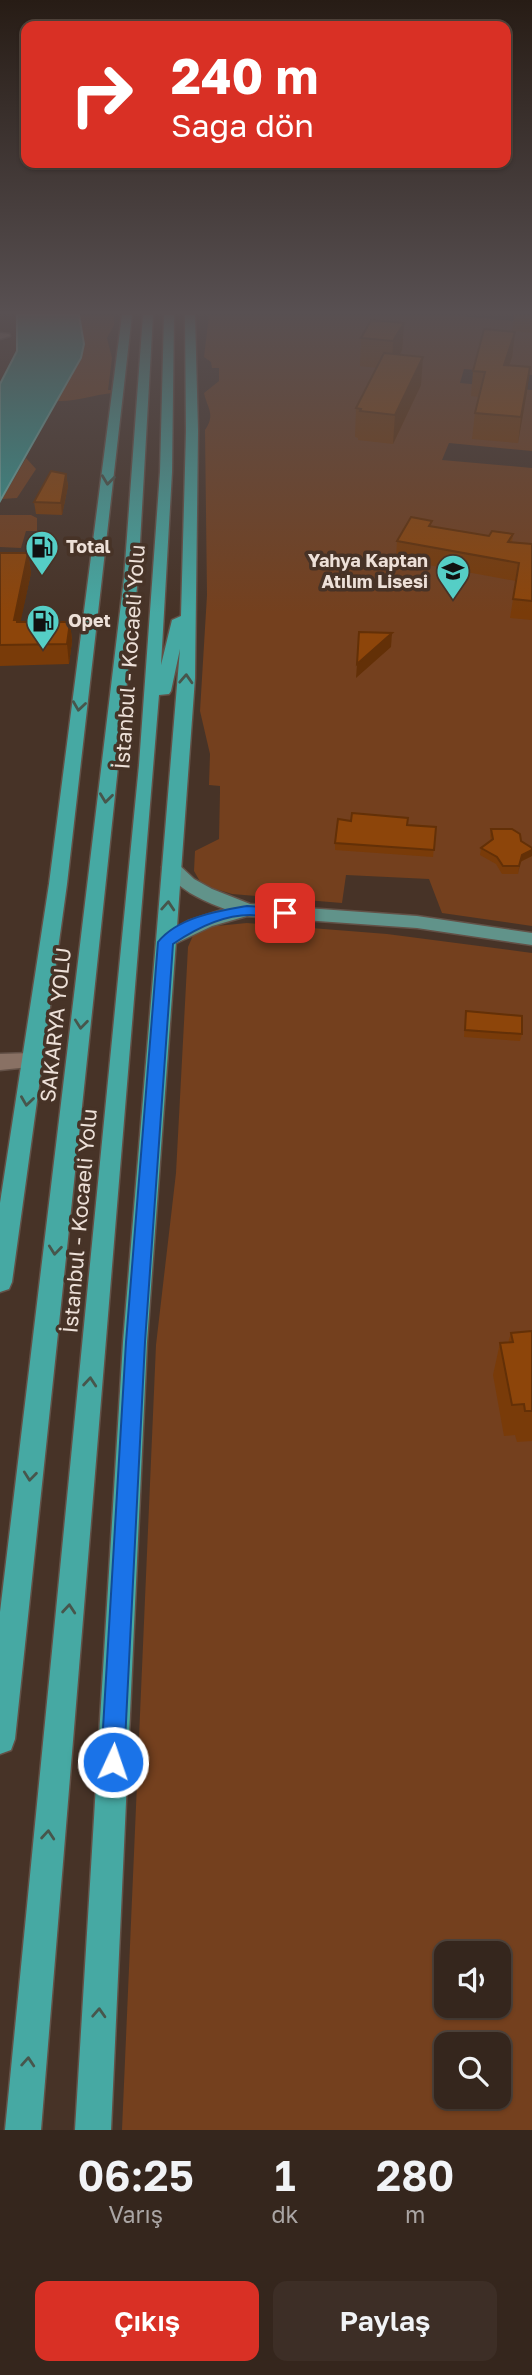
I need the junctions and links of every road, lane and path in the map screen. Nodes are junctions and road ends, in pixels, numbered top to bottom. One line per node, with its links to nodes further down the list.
1 (116, 414): 14 (highway, one-way to 14)
2 (118, 414): 6 (highway)
3 (141, 414): 6 (highway, SAKARYA YOLU)
4 (167, 414): 8 (highway, İstanbul - Kocaeli Yolu)
5 (190, 414): 7 (highway)
6 (135, 511): 16 (highway, SAKARYA YOLU, one-way to 16)
7 (189, 573): 8 (highway); 9 (highway, one-way to 7)
8 (147, 765): 17 (highway, İstanbul - Kocaeli Yolu, one-way to 8)
9 (171, 867): 10 (main road); 12 (highway, one-way to 9)
10 (247, 910): 11 (main road); 12 (main road)
11 (532, 939)
12 (166, 942): 18 (highway, one-way to 12)
13 (0, 1062): 14 (street)
14 (32, 1062): 15 (highway, one-way to 15)
15 (0, 1282)
16 (0, 1739)
17 (23, 2130)
18 (93, 2130)

